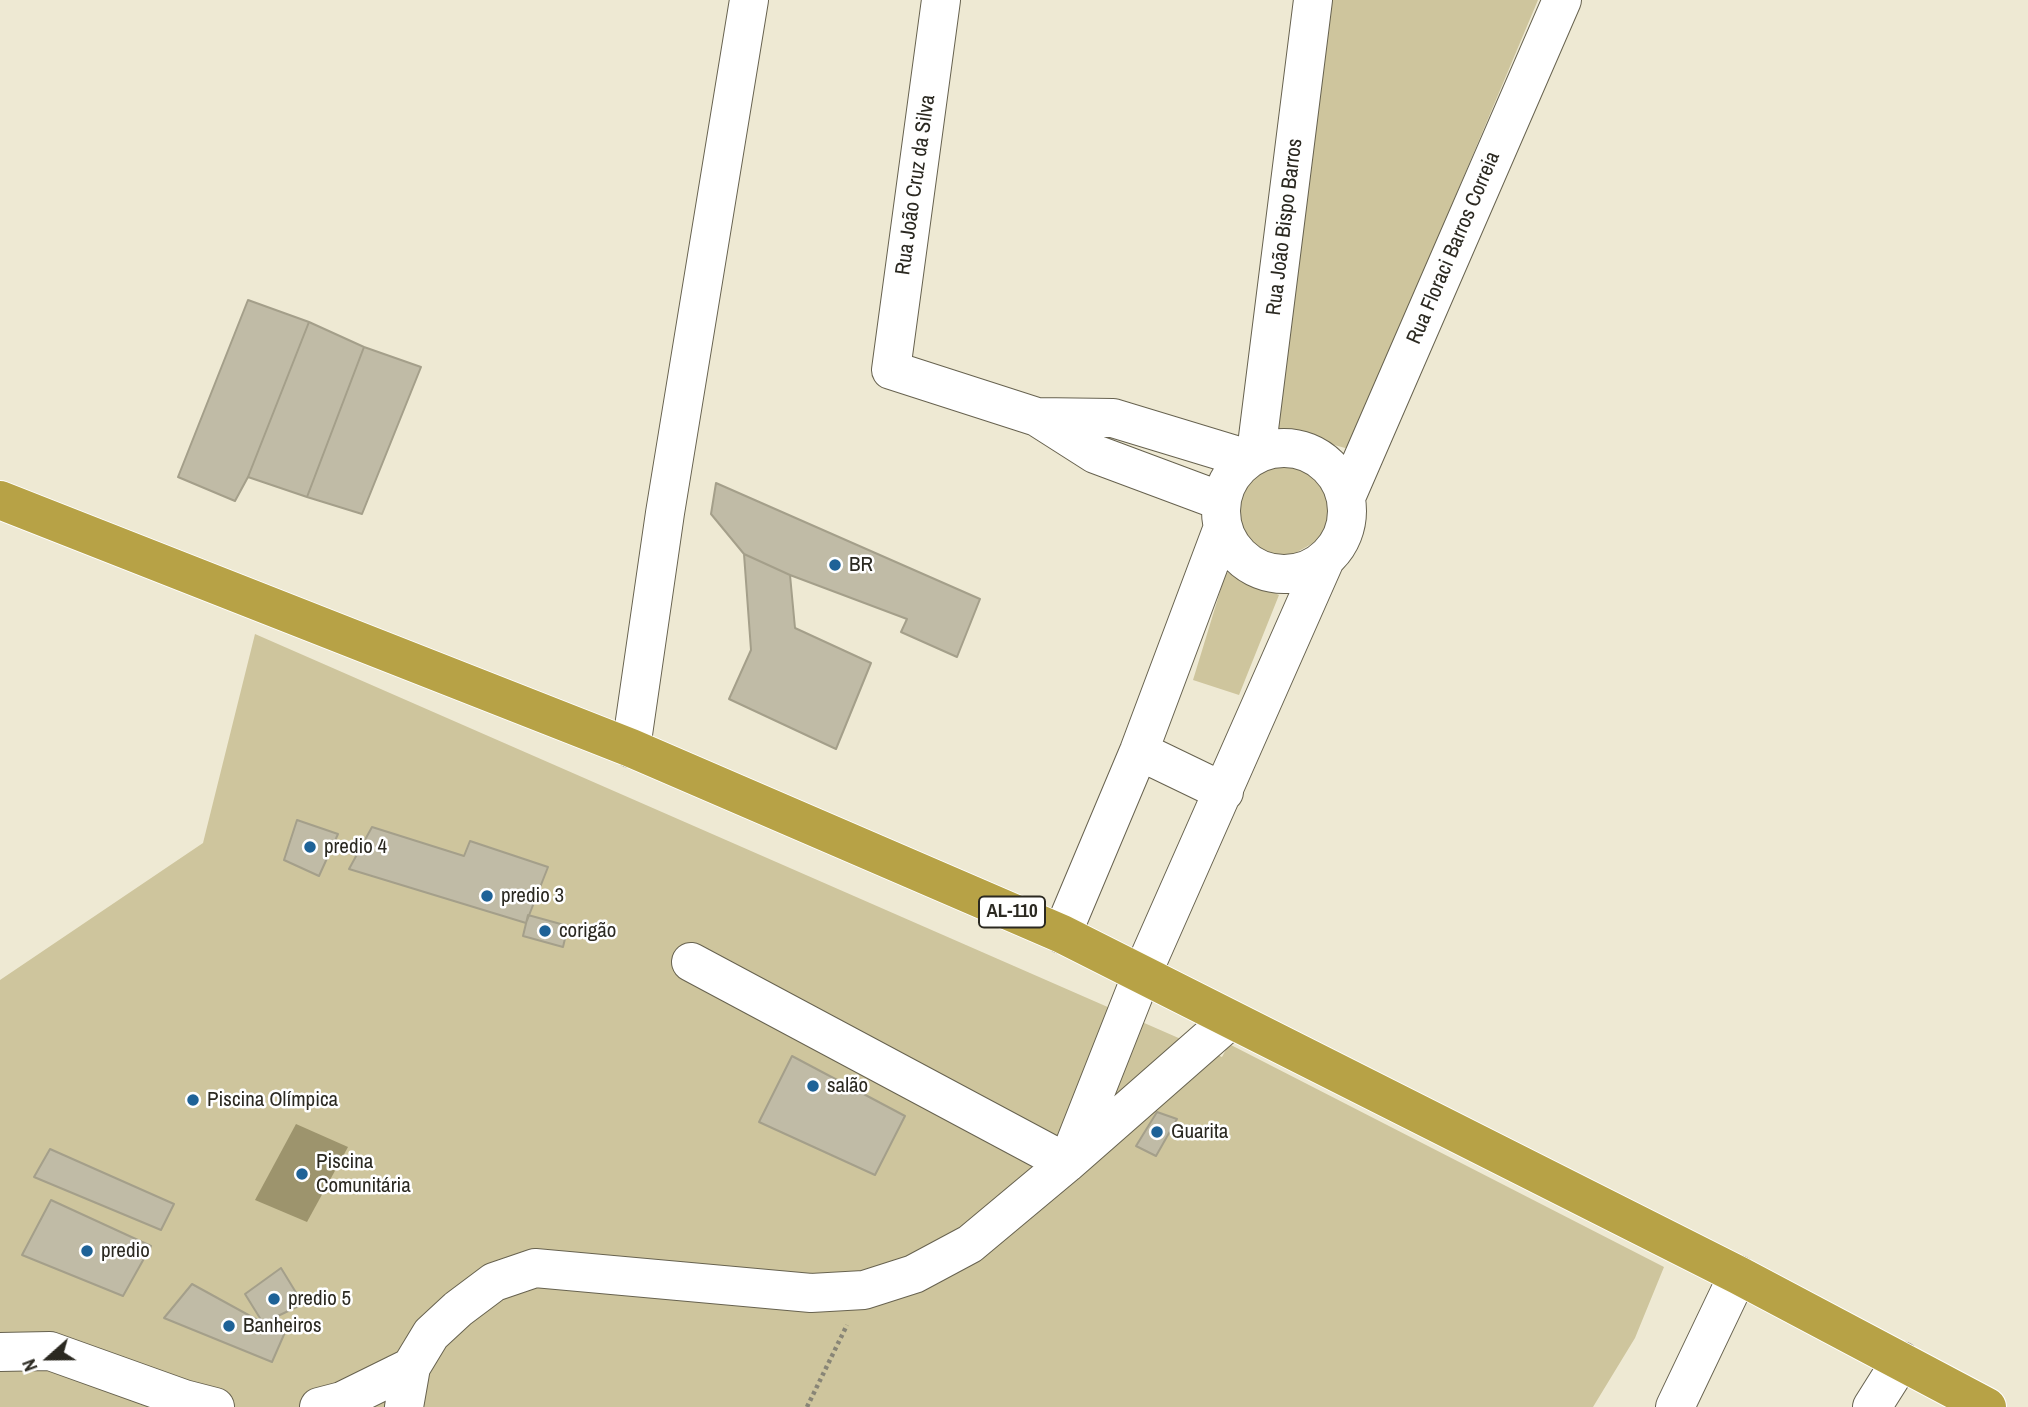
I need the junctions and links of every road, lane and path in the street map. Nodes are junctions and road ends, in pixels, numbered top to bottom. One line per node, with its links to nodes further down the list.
1 (749, 0): 11 (street)
2 (942, 0): 5 (street, Rua João Cruz da Silva)
3 (1313, 0): 6 (street, Rua João Bispo Barros)
4 (1562, 0): 7 (street, Rua Floraci Barros Correia)
5 (1037, 417): 6 (street); 9 (street)
6 (1252, 456): 7 (street); 9 (street)
7 (1347, 495): 10 (street)
8 (0, 500): 11 (highway, AL-110)
9 (1222, 514): 10 (street); 12 (street)
10 (1324, 562): 13 (street)
11 (631, 748): 14 (highway, AL-110)
12 (1139, 751): 13 (street); 14 (street)
13 (1224, 792): 16 (street)
14 (1062, 934): 16 (highway, AL-110)
15 (691, 962): 18 (street)
16 (1142, 974): 17 (highway, AL-110); 18 (street)
17 (1230, 1020): 18 (street); 19 (highway, AL-110)
18 (1067, 1163): 20 (street)
19 (1738, 1275): 22 (highway, AL-110); 28 (street)
20 (864, 1290): 23 (street); 27 (path)
21 (0, 1352): 24 (street)
22 (1901, 1361): 29 (street); 30 (highway, AL-110)
23 (411, 1367): 25 (street); 26 (street)
24 (215, 1407)
25 (319, 1407)
26 (404, 1407)
27 (807, 1407)
28 (1675, 1407)
29 (1872, 1407)
30 (1987, 1407)

